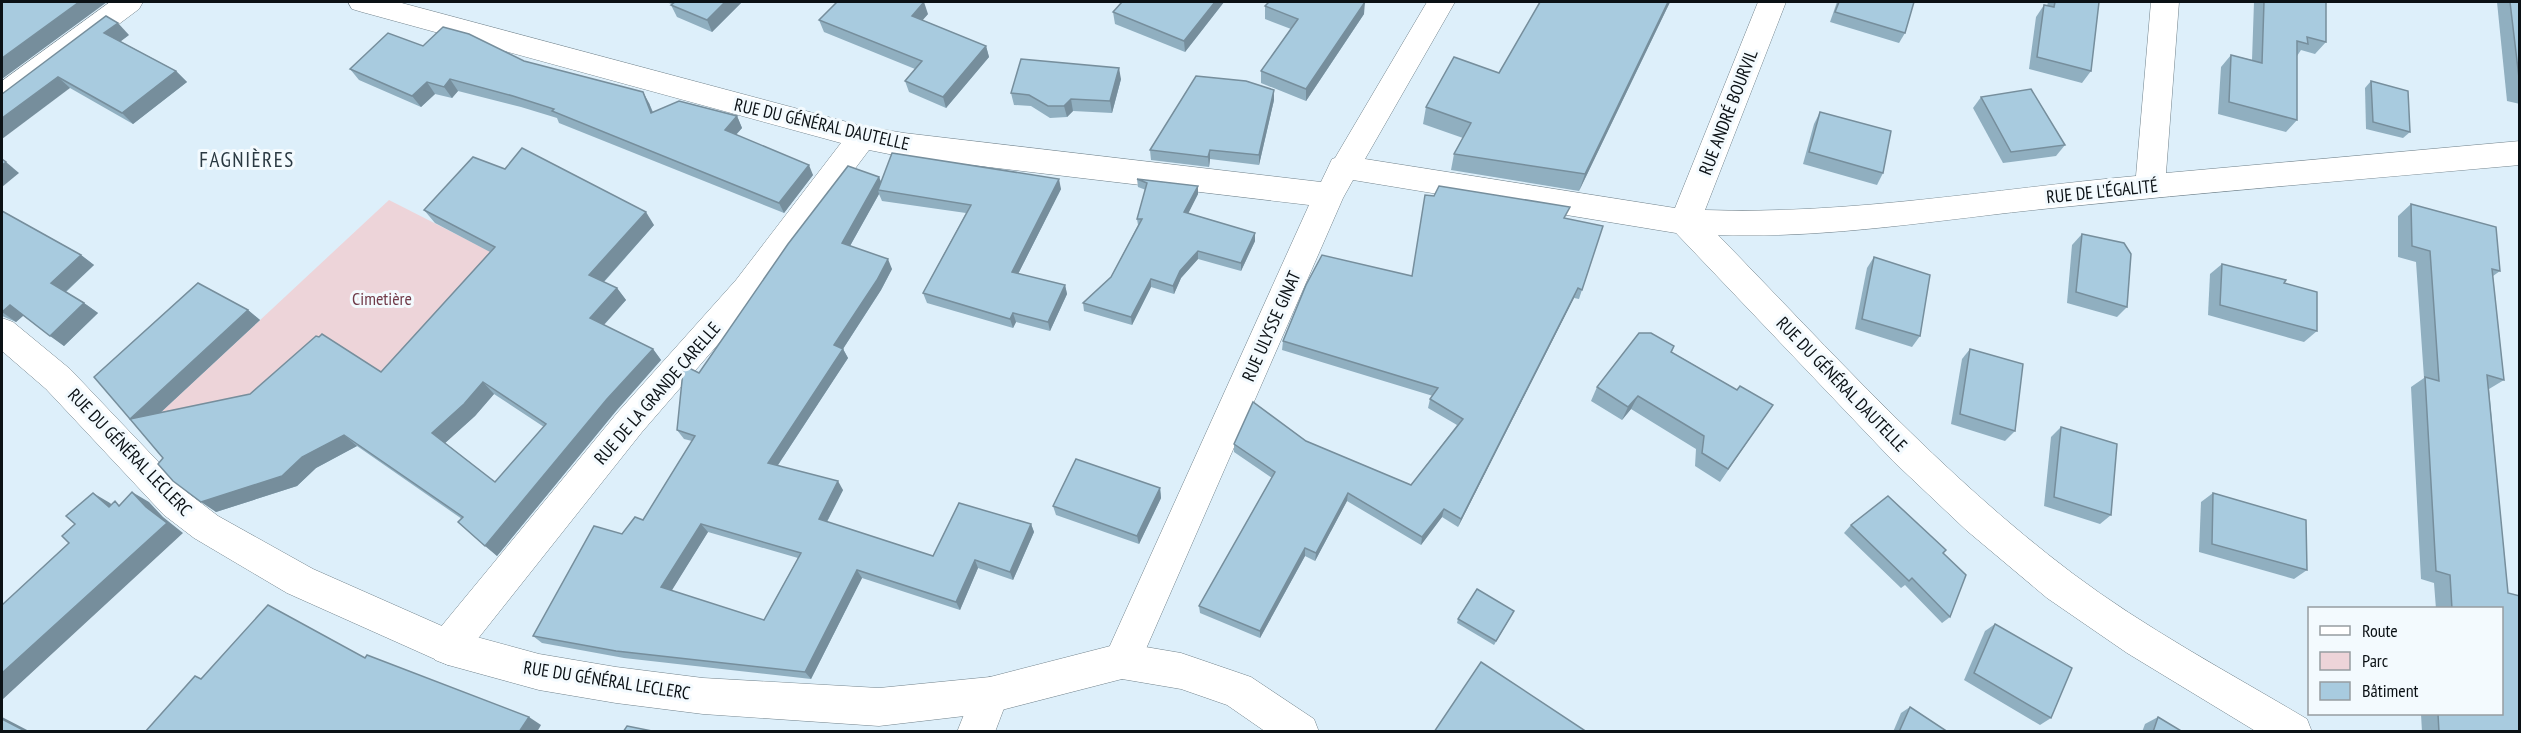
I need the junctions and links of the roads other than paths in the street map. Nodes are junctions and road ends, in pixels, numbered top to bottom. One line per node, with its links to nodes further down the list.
1 (129, 2): 6 (street)
2 (362, 2): 7 (street, RUE DU GÉNÉRAL DAUTELLE)
3 (1441, 2): 9 (street, RUE ULYSSE GINAT)
4 (1772, 2): 11 (street, RUE ANDRÉ BOURVIL)
5 (2165, 2): 10 (street)
6 (2, 96)
7 (862, 137): 9 (street, RUE DU GÉNÉRAL DAUTELLE); 13 (street, RUE DE LA GRANDE CARELLE)
8 (2520, 153): 10 (street, RUE DE L'ÉGALITÉ)
9 (1336, 181): 11 (street, RUE DU GÉNÉRAL DAUTELLE); 14 (street, RUE ULYSSE GINAT)
10 (2151, 186): 11 (street, RUE DE L'ÉGALITÉ)
11 (1685, 222): 18 (street, RUE DU GÉNÉRAL DAUTELLE)
12 (2, 332): 13 (street, RUE DU GÉNÉRAL LECLERC)
13 (448, 647): 15 (street, RUE DU GÉNÉRAL LECLERC)
14 (1122, 661): 15 (street, RUE DU GÉNÉRAL LECLERC); 17 (street, RUE DU GÉNÉRAL LECLERC)
15 (990, 695): 16 (street)
16 (976, 732)
17 (1300, 732)
18 (2293, 732)

